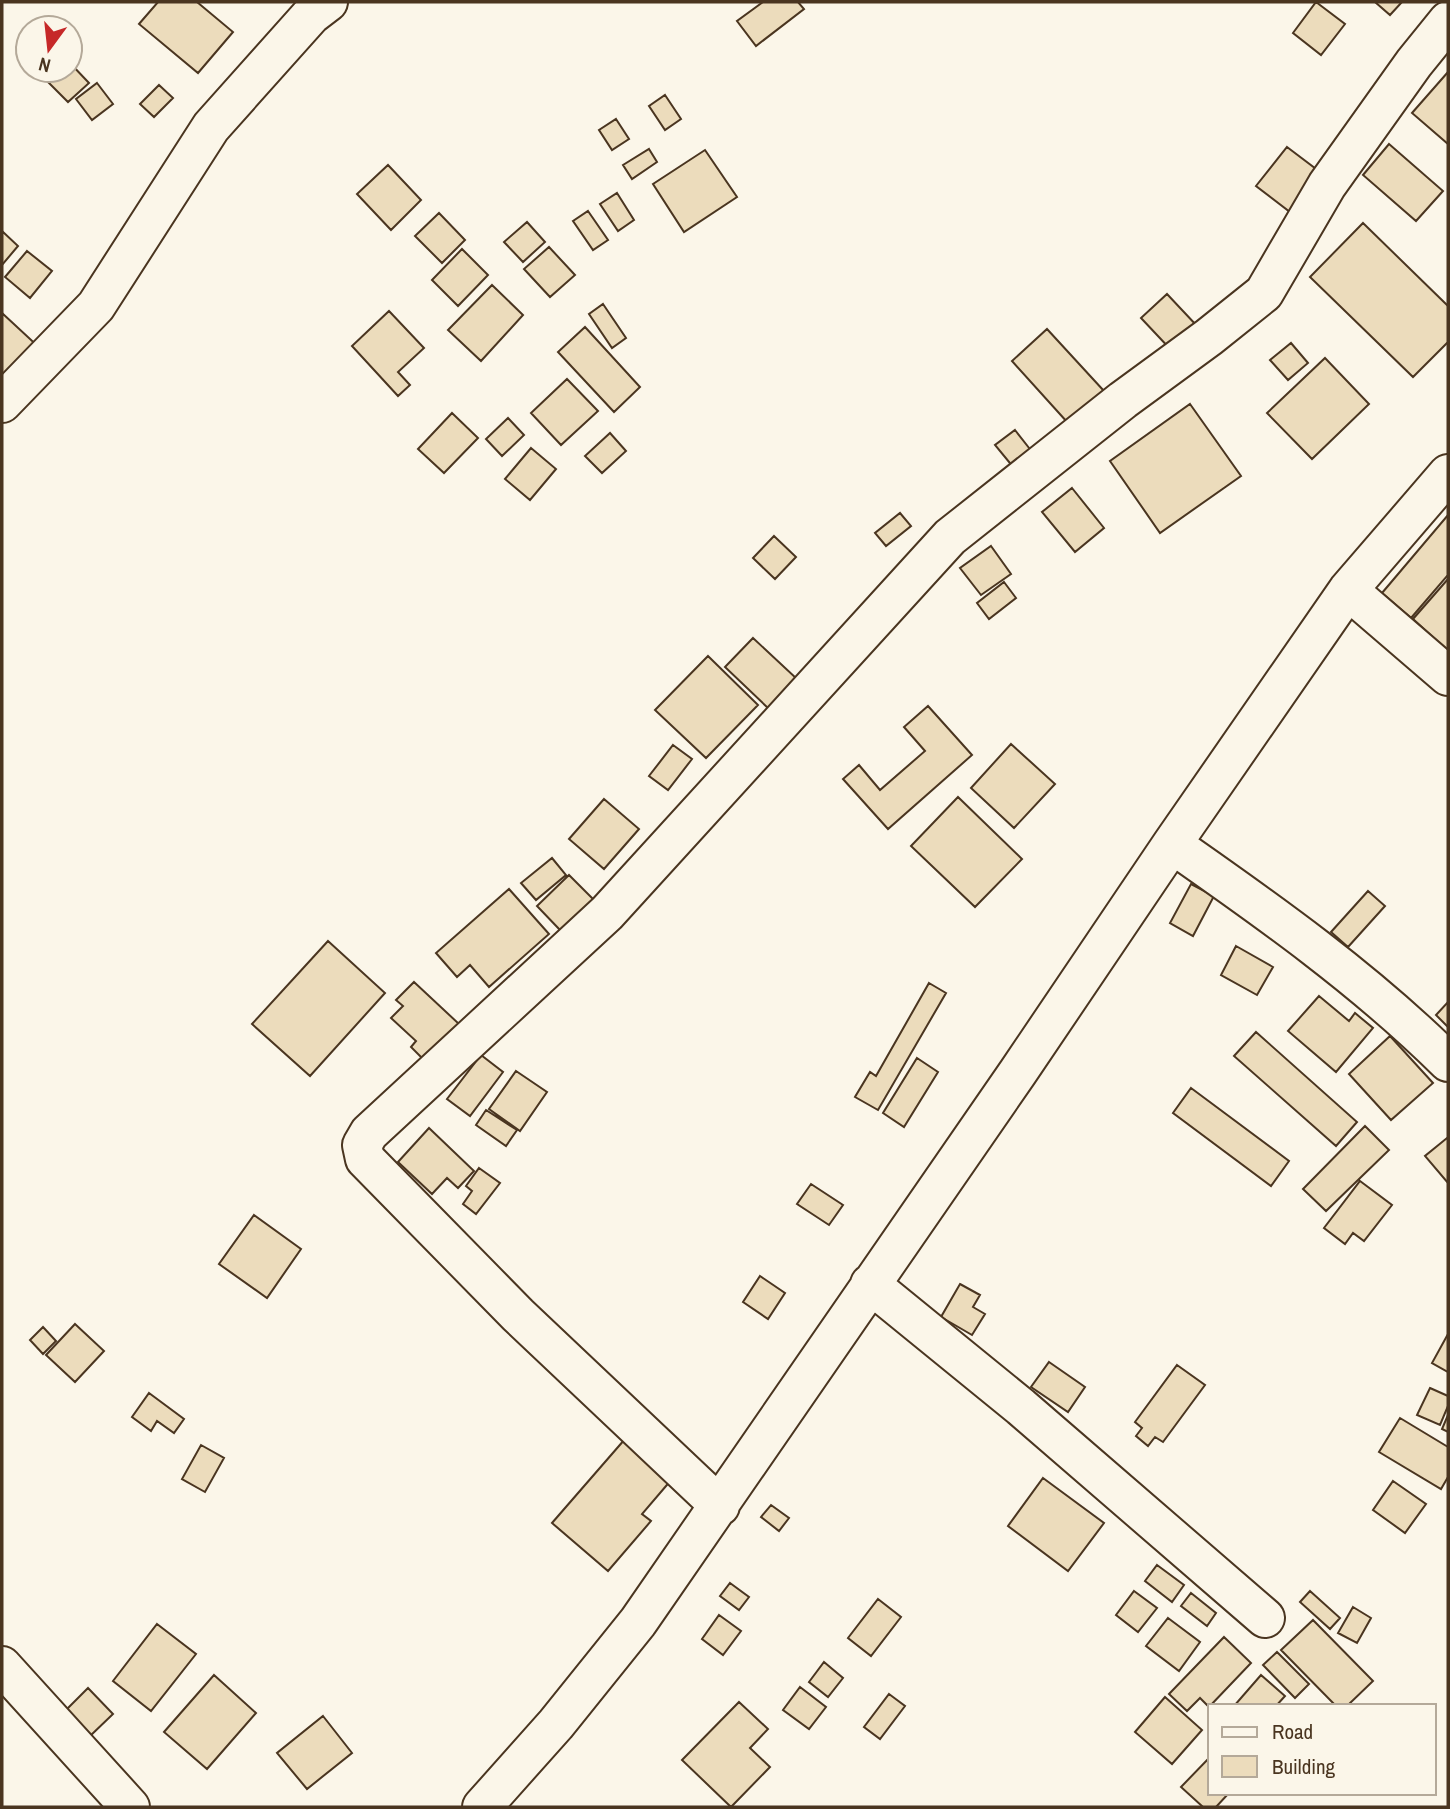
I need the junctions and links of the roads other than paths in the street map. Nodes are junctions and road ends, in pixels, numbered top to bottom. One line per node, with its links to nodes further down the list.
1 (328, 2): 3 (street)
2 (1448, 21): 10 (street)
3 (2, 403)
4 (1448, 474): 5 (street)
5 (1348, 590): 6 (street); 7 (street)
6 (1448, 676)
7 (1172, 844): 8 (street); 9 (street)
8 (1448, 1062)
9 (870, 1284): 10 (street); 11 (street)
10 (720, 1506): 14 (street)
11 (1265, 1618)
12 (2, 1666): 13 (street)
13 (130, 1807)
14 (482, 1807)

